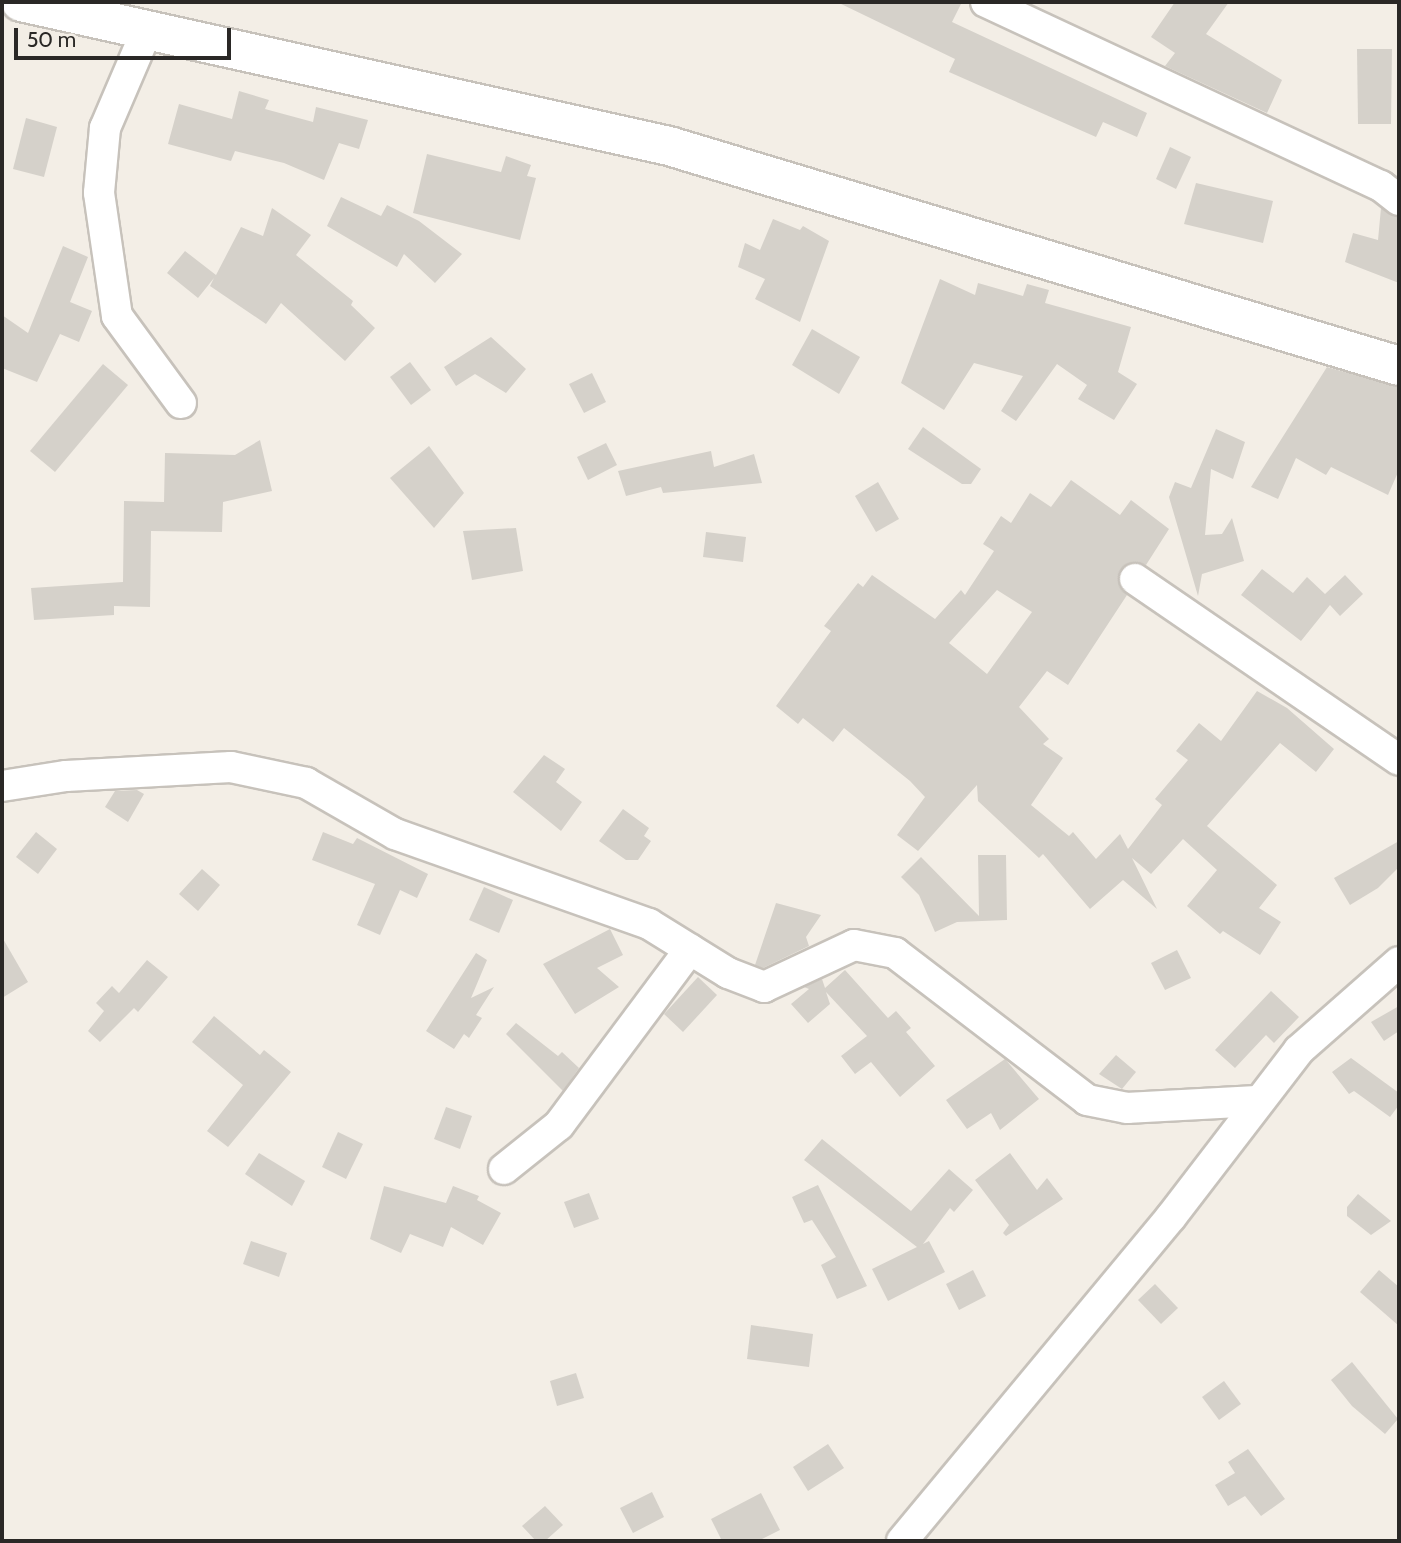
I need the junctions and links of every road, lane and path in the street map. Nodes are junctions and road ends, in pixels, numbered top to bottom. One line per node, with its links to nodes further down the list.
1 (21, 2): 3 (main road)
2 (986, 2): 4 (street)
3 (147, 30): 5 (main road); 6 (street)
4 (1399, 200)
5 (1399, 366)
6 (181, 403)
7 (1135, 579): 8 (street)
8 (1399, 760)
9 (2, 786): 10 (street)
10 (690, 948): 12 (street); 13 (street)
11 (1399, 962): 12 (street)
12 (1256, 1101): 14 (street)
13 (504, 1170)
14 (902, 1541)

